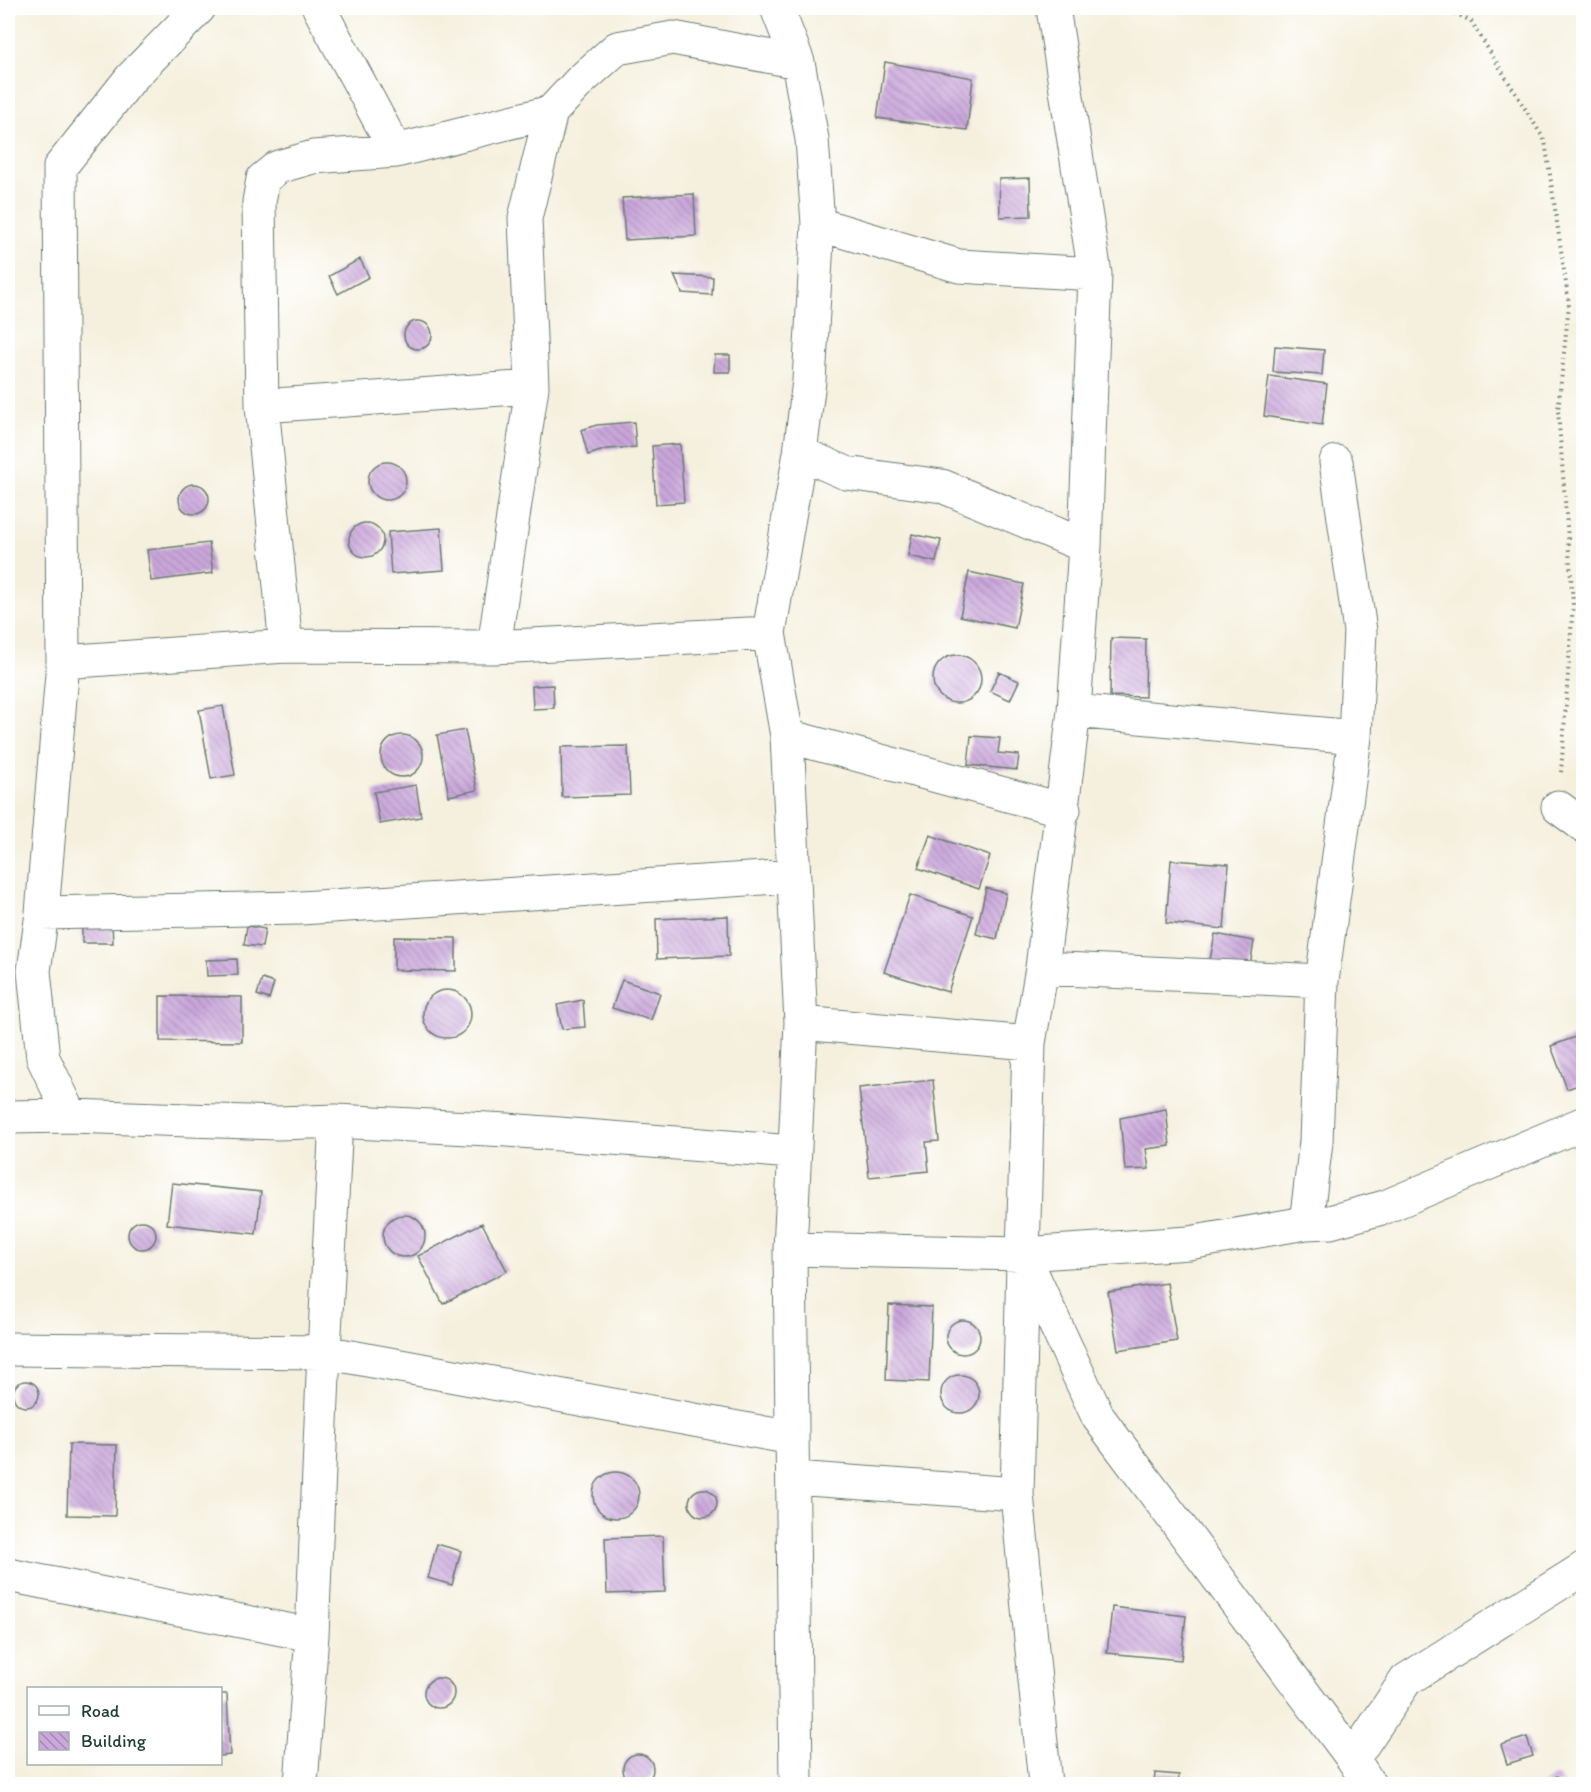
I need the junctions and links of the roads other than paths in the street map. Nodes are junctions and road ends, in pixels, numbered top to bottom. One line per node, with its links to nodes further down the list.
1 (199, 8): 18 (street)
2 (319, 8): 7 (street)
3 (777, 8): 5 (street)
4 (1053, 8): 9 (street)
5 (798, 62): 6 (street); 8 (street)
6 (551, 112): 7 (street); 10 (street)
7 (396, 151): 11 (street)
8 (818, 224): 9 (street); 12 (street)
9 (1095, 274): 14 (street)
10 (532, 387): 11 (street); 17 (street)
11 (262, 406): 16 (street)
12 (800, 453): 14 (street); 15 (street)
13 (1336, 462): 21 (street)
14 (1085, 546): 19 (street)
15 (769, 633): 17 (street); 20 (street)
16 (286, 646): 17 (street); 18 (street)
17 (494, 647)
18 (63, 662): 24 (street)
19 (1074, 711): 21 (street); 22 (street)
20 (787, 736): 22 (street); 23 (street)
21 (1355, 737): 26 (street)
22 (1064, 810): 25 (street)
23 (793, 876): 24 (street); 27 (street)
24 (42, 913): 29 (street)
25 (1042, 968): 26 (street); 28 (street)
26 (1322, 981): 34 (street)
27 (801, 1023): 28 (street); 33 (street)
28 (1029, 1043): 36 (street)
29 (71, 1116): 30 (street); 31 (street)
30 (8, 1117)
31 (336, 1122): 33 (street); 38 (street)
32 (1584, 1123): 34 (street)
33 (793, 1152): 35 (street)
34 (1306, 1223): 36 (street)
35 (790, 1249): 36 (street); 39 (street)
36 (1023, 1254): 41 (street); 45 (street)
37 (8, 1349): 38 (street)
38 (324, 1352): 39 (street); 44 (street)
39 (792, 1438): 40 (street)
40 (794, 1479): 41 (street); 47 (street)
41 (1017, 1494): 48 (street)
42 (1584, 1568): 45 (street)
43 (8, 1575): 44 (street)
44 (312, 1635): 46 (street)
45 (1361, 1772)
46 (301, 1785)
47 (796, 1785)
48 (1045, 1785)

